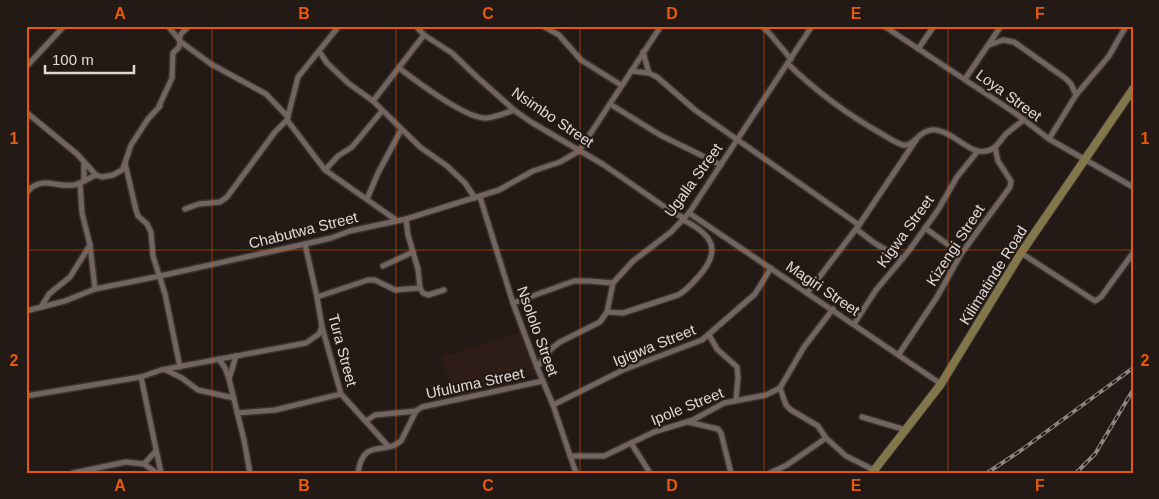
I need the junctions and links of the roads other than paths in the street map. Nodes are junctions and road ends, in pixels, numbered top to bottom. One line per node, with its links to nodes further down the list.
1 (64, 26): 21 (street)
2 (168, 26): 15 (street)
3 (189, 26): 15 (street)
4 (339, 26): 18 (street)
5 (416, 26): 14 (street, Nsimbo Street)
6 (543, 26): 26 (street)
7 (661, 26): 19 (street)
8 (762, 26): 20 (street)
9 (812, 26): 20 (street, Ugalla Street)
10 (884, 26): 17 (street, Loya Street)
11 (934, 26): 17 (street)
12 (1001, 26): 16 (street)
13 (1126, 26): 28 (street)
14 (424, 35): 22 (street); 31 (street, Nsimbo Street)
15 (180, 40): 34 (street); 45 (street)
16 (989, 45): 25 (street); 28 (street)
17 (918, 49): 25 (street, Loya Street)
18 (319, 51): 29 (street, Nsololo Street); 34 (street)
19 (643, 52): 23 (street); 24 (street)
20 (789, 62): 37 (street); 39 (street, Ugalla Street)
21 (26, 67)
22 (399, 68): 29 (street); 31 (street)
23 (631, 71): 24 (street); 26 (street)
24 (649, 73): 39 (street)
25 (965, 79): 35 (street, Loya Street)
26 (621, 85): 30 (street)
27 (1133, 89): 43 (main road, Kilimatinde Road)
28 (1076, 95): 38 (street)
29 (373, 101): 32 (street, Nsololo Street)
30 (610, 104): 41 (street); 46 (street)
31 (514, 110): 41 (street, Nsimbo Street)
32 (382, 111): 36 (street, Nsololo Street); 47 (street)
33 (26, 112): 44 (street)
34 (288, 118): 47 (street); 54 (street)
35 (1024, 120): 38 (street, Loya Street); 40 (street)
36 (401, 130): 52 (street, Nsololo Street); 53 (street)
37 (918, 136): 42 (street); 59 (street)
38 (1049, 139): 43 (street, Loya Street)
39 (737, 141): 46 (street, Ugalla Street); 59 (street)
40 (995, 147): 42 (street); 65 (street, Kizengi Street)
41 (579, 151): 52 (street, Chabutwa Street); 57 (street, Nsimbo Street)
42 (977, 152): 60 (street, Kigwa Street)
43 (1085, 160): 50 (street, Loya Street); 66 (main road, Kilimatinde Road)
44 (84, 164): 48 (street); 49 (street)
45 (126, 164): 48 (street); 70 (street)
46 (721, 165): 55 (street, Ugalla Street)
47 (326, 170): 53 (street)
48 (96, 175): 49 (street)
49 (82, 182): 51 (street); 62 (street)
50 (1133, 187)
51 (26, 194)
52 (478, 197): 56 (street, Chabutwa Street); 77 (street, Nsololo Street)
53 (367, 199): 58 (street)
54 (185, 209)
55 (689, 213): 57 (street, Ugalla Street); 69 (street, Magiri Street)
56 (406, 219): 58 (street, Chabutwa Street); 63 (street)
57 (683, 219): 71 (street, Ugalla Street); 81 (street, Nsimbo Street)
58 (396, 220): 61 (street, Chabutwa Street)
59 (857, 227): 67 (street); 75 (street)
60 (925, 228): 65 (street); 67 (street, Kigwa Street)
61 (305, 244): 70 (street, Chabutwa Street); 76 (street, Tura Street)
62 (90, 245): 73 (street); 78 (street)
63 (413, 252): 68 (street); 72 (street)
64 (1133, 253): 66 (street)
65 (961, 254): 85 (street, Kizengi Street)
66 (1020, 254): 94 (main road, Kilimatinde Road)
67 (902, 259): 82 (street, Kigwa Street)
68 (383, 266)
69 (771, 268): 75 (street, Magiri Street); 84 (street, Igigwa Street)
70 (160, 276): 73 (street, Chabutwa Street); 89 (street)
71 (613, 283): 77 (street); 81 (street)
72 (420, 288): 74 (street); 76 (street)
73 (95, 289): 78 (street, Chabutwa Street)
74 (444, 290)
75 (808, 292): 79 (street, Magiri Street)
76 (317, 297): 83 (street, Tura Street)
77 (513, 303): 88 (street, Nsololo Street)
78 (41, 307): 80 (street, Chabutwa Street)
79 (833, 309): 82 (street, Magiri Street); 95 (street)
80 (26, 311)
81 (607, 312): 88 (street)
82 (854, 324): 85 (street, Magiri Street)
83 (322, 328): 86 (street); 96 (street, Tura Street)
84 (709, 335): 99 (street); 100 (street, Igigwa Street)
85 (899, 354): 94 (street, Magiri Street)
86 (236, 356): 87 (street); 92 (street)
87 (219, 360): 89 (street); 92 (street)
88 (537, 367): 93 (street, Nsololo Street)
89 (180, 368): 90 (street)
90 (164, 370): 91 (street); 98 (street)
91 (141, 376): 97 (street); 110 (street)
92 (229, 379): 98 (street)
93 (543, 381): 100 (street, Nsololo Street); 101 (street, Ufuluma Street)
94 (941, 384): 106 (main road, Kilimatinde Road)
95 (780, 388): 99 (street, Ipole Street); 107 (street)
96 (341, 394): 102 (street); 104 (street, Tura Street)
97 (26, 396)
98 (234, 398): 102 (street)
99 (736, 400): 105 (street, Ipole Street)
100 (553, 405): 111 (street, Nsololo Street)
101 (416, 411): 104 (street); 109 (street, Ufuluma Street)
102 (237, 414): 118 (street)
103 (862, 417): 106 (street)
104 (366, 421): 109 (street, Tura Street)
105 (687, 422): 108 (street, Ipole Street); 122 (street)
106 (906, 430): 114 (main road, Kilimatinde Road)
107 (826, 438): 114 (street); 123 (street)
108 (631, 443): 111 (street, Ipole Street); 121 (street)
109 (388, 446): 119 (street, Ufuluma Street)
110 (156, 451): 112 (street); 117 (street)
111 (570, 456): 120 (street, Nsololo Street)
112 (144, 464): 113 (street); 116 (street)
113 (84, 472): 115 (street)
114 (873, 472)
115 (73, 473)
116 (157, 473)
117 (161, 473)
118 (250, 473)
119 (358, 473)
120 (576, 473)
121 (650, 473)
122 (731, 473)
123 (770, 473)

